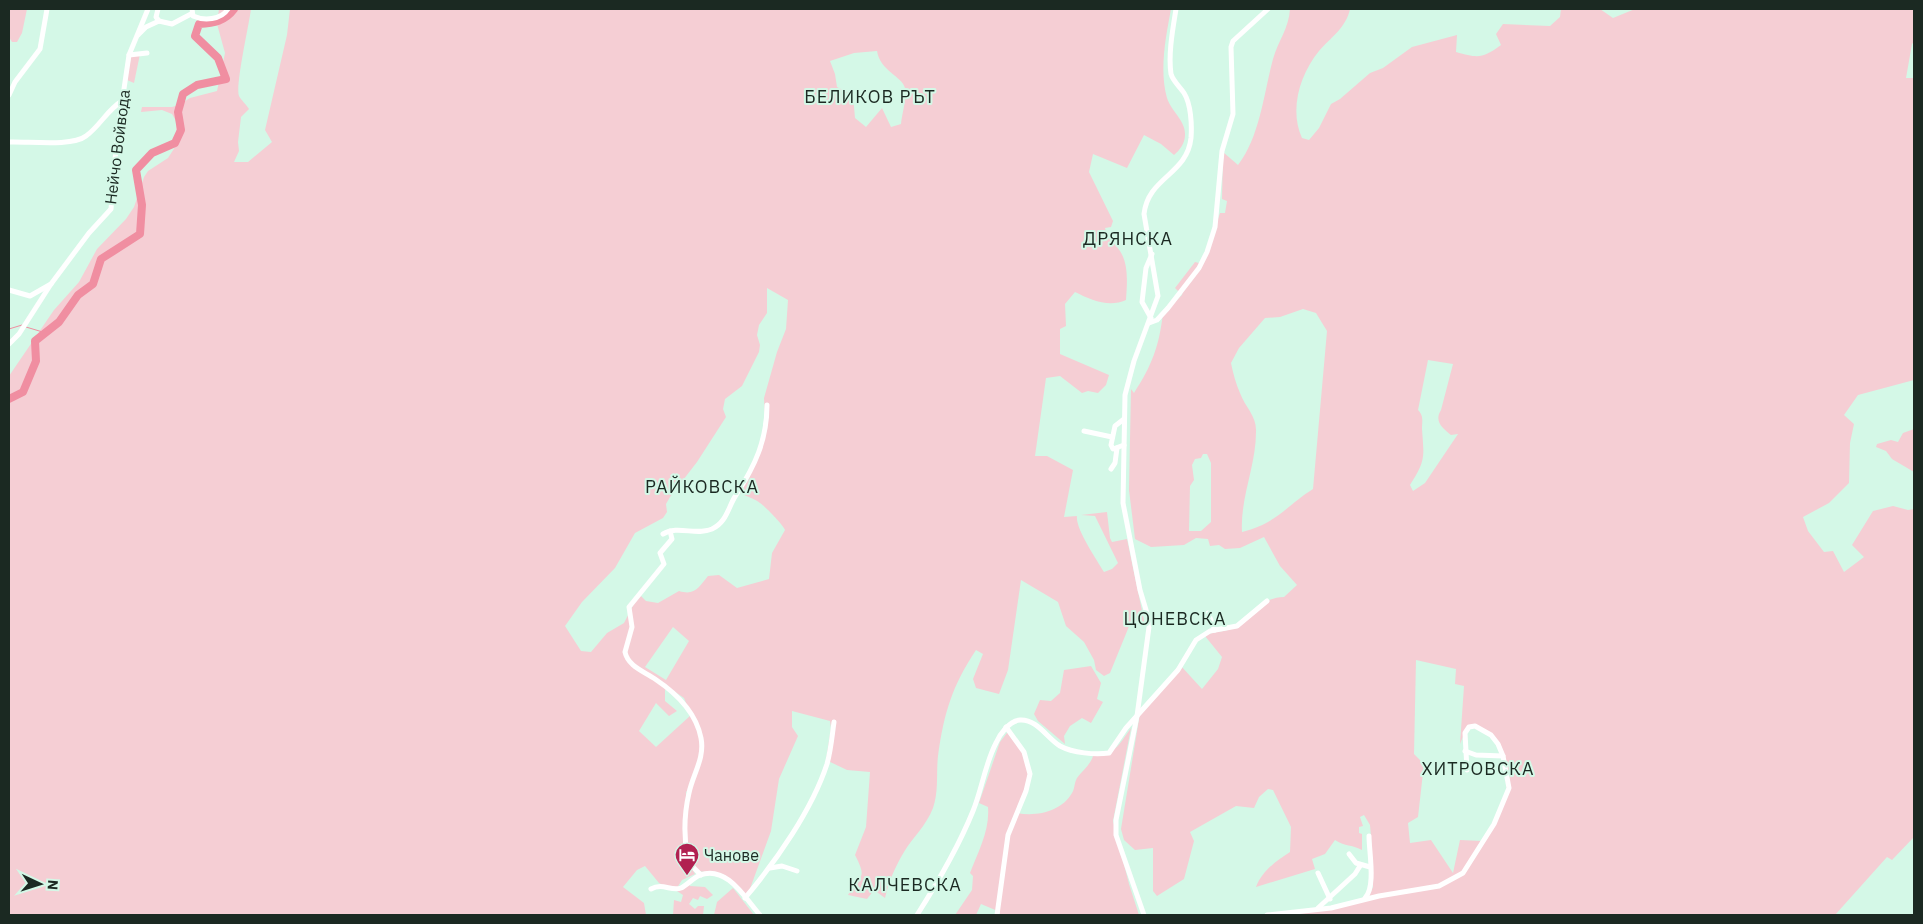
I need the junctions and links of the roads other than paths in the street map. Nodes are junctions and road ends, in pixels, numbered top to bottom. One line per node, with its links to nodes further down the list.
1 (47, 9): 12 (street)
2 (148, 9): 9 (street, Нейчо Войвода)
3 (158, 9): 8 (street)
4 (228, 9): 7 (street)
5 (1176, 9): 15 (street)
6 (1268, 9): 18 (street)
7 (192, 12): 8 (street)
8 (159, 21): 9 (street)
9 (136, 37): 11 (street, Нейчо Войвода)
10 (147, 53): 11 (street)
11 (129, 56): 13 (street, Нейчо Войвода)
12 (9, 95)
13 (122, 101): 14 (street); 16 (street, Нейчо Войвода)
14 (9, 142)
15 (1152, 254): 18 (street); 18 (street)
16 (51, 284): 17 (street); 19 (street, Нейчо Войвода)
17 (9, 290)
18 (1150, 320): 21 (street)
19 (9, 344)
20 (767, 405): 27 (street)
21 (1124, 419): 23 (street); 24 (street)
22 (1084, 431): 23 (street)
23 (1112, 437): 25 (street)
24 (1124, 445): 25 (street); 32 (street)
25 (1117, 448): 26 (street)
26 (1111, 468)
27 (670, 531): 28 (street); 45 (street)
28 (663, 534)
29 (1267, 601): 31 (street)
30 (1208, 612): 31 (street)
31 (1215, 630): 32 (street)
32 (1136, 716): 34 (street); 54 (street)
33 (834, 722): 42 (street)
34 (1006, 727): 52 (street); 53 (street)
35 (1465, 751): 36 (street); 36 (street); 37 (street)
36 (1503, 756): 49 (street)
37 (1467, 770)
38 (1369, 836): 41 (street)
39 (1349, 854): 40 (street)
40 (1360, 866): 41 (street); 48 (street)
41 (1370, 867): 49 (street)
42 (770, 868): 43 (street); 47 (street)
43 (796, 871)
44 (1318, 873): 48 (street)
45 (701, 875): 46 (street); 47 (street)
46 (651, 889)
47 (745, 898): 51 (street)
48 (1330, 899): 50 (street)
49 (1365, 899): 50 (street)
50 (1318, 909): 55 (street)
51 (760, 915)
52 (917, 915)
53 (997, 915)
54 (1144, 915)
55 (1267, 915)

